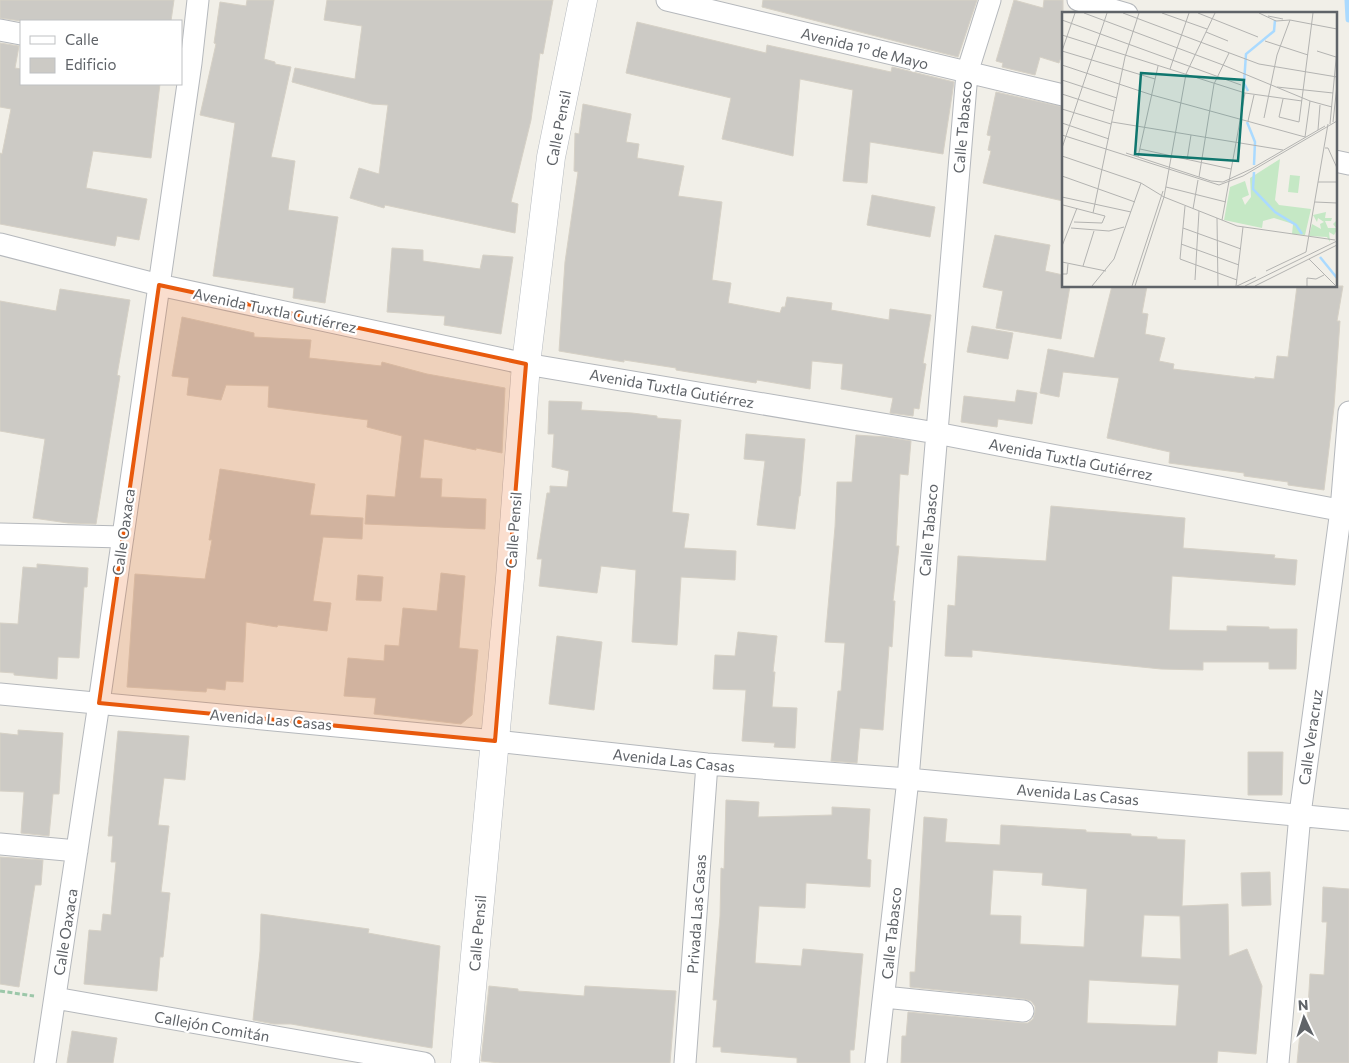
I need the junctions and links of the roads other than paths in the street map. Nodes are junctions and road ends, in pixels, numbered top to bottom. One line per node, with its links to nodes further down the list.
1 (198, 0): 9 (street, Calle Oaxaca)
2 (583, 0): 16 (main road, Calle Pensil)
3 (667, 0): 10 (street, Avenida 1º de Mayo)
4 (990, 0): 10 (street, Calle Tabasco)
5 (1078, 0): 6 (street)
6 (1120, 12)
7 (0, 30): 8 (street)
8 (20, 34)
9 (186, 62): 15 (street, Calle Oaxaca)
10 (967, 72): 11 (street, Avenida 1º de Mayo); 18 (street, Calle Tabasco)
11 (1062, 96)
12 (1336, 161): 13 (street)
13 (1349, 164)
14 (0, 244): 15 (street, Avenida Tuxtla Gutiérrez)
15 (159, 285): 16 (street, Avenida Tuxtla Gutiérrez); 21 (street, Calle Oaxaca)
16 (526, 364): 18 (street, Avenida Tuxtla Gutiérrez); 24 (main road, Calle Pensil)
17 (1349, 412): 19 (street, Calle Veracruz)
18 (936, 433): 19 (street, Avenida Tuxtla Gutiérrez); 26 (street, Calle Tabasco)
19 (1345, 511): 27 (street, Calle Veracruz)
20 (0, 534): 21 (street)
21 (123, 537): 23 (street, Calle Oaxaca)
22 (0, 694): 23 (street, Avenida Las Casas)
23 (99, 703): 24 (street, Avenida Las Casas); 30 (street, Calle Oaxaca)
24 (494, 740): 25 (street, Avenida Las Casas); 36 (main road, Calle Pensil)
25 (707, 764): 26 (street, Avenida Las Casas); 37 (street, Privada Las Casas)
26 (908, 779): 27 (street, Avenida Las Casas); 31 (street, Calle Tabasco)
27 (1300, 814): 28 (street, Avenida Las Casas); 39 (street, Calle Veracruz)
28 (1349, 820)
29 (0, 844): 30 (street)
30 (77, 851): 32 (street, Calle Oaxaca)
31 (884, 997): 33 (street); 38 (street, Calle Tabasco)
32 (55, 998): 34 (street, Calle Oaxaca); 35 (street, Callejón Comitán)
33 (1023, 1012)
34 (45, 1063)
35 (424, 1063)
36 (465, 1063)
37 (685, 1063)
38 (876, 1063)
39 (1278, 1063)

